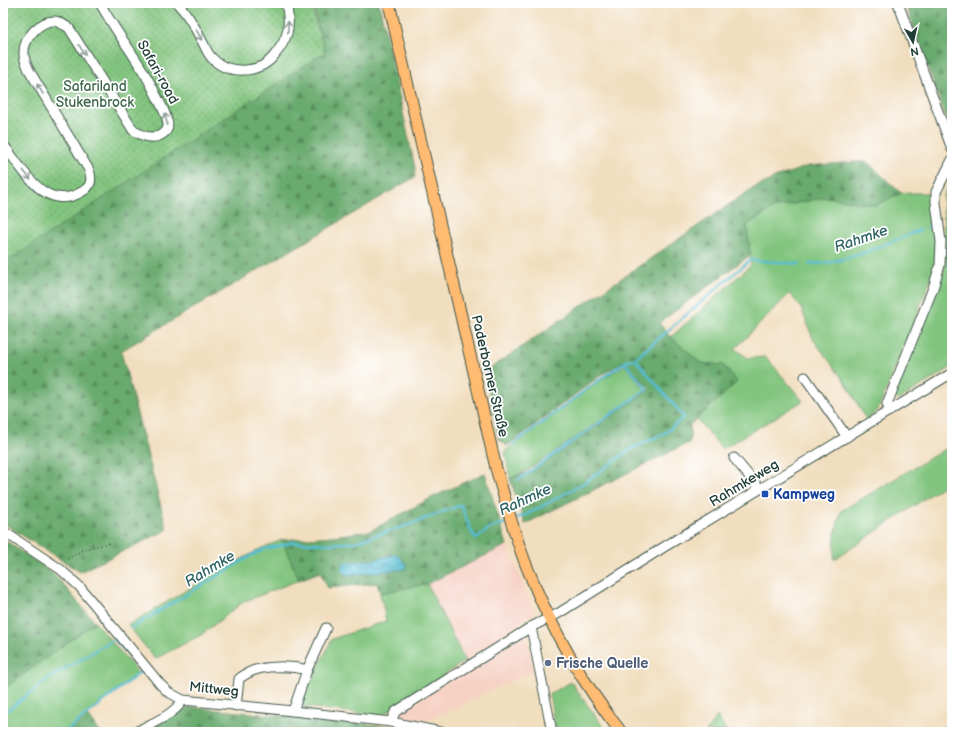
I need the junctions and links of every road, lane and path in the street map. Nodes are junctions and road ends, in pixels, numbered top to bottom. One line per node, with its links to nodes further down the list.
1 (100, 3): 6 (street, Safari-road, one-way to 1)
2 (177, 3): 3 (street, one-way to 3)
3 (286, 3)
4 (389, 3): 18 (main road, Paderborner Straße)
5 (898, 3): 7 (street)
6 (3, 144)
7 (952, 149)
8 (952, 160): 11 (street)
9 (952, 373): 11 (street, Rahmkeweg)
10 (805, 377): 12 (street)
11 (890, 411): 12 (street, Rahmkeweg)
12 (847, 437): 14 (street, Rahmkeweg)
13 (734, 458): 14 (street)
14 (760, 489): 18 (street, Rahmkeweg)
15 (3, 531): 17 (street, Mittweg)
16 (110, 543): 17 (path)
17 (56, 566): 22 (street, Mittweg)
18 (550, 617): 19 (street); 29 (main road, Paderborner Straße)
19 (531, 627): 25 (street); 28 (street)
20 (326, 628): 21 (street)
21 (307, 670): 23 (street); 24 (street)
22 (183, 700): 23 (street, Mittweg); 26 (street)
23 (236, 706): 24 (street, Mittweg)
24 (293, 711): 25 (street, Mittweg)
25 (391, 722): 27 (street, Mittweg)
26 (136, 732)
27 (441, 732)
28 (552, 732)
29 (622, 732)

